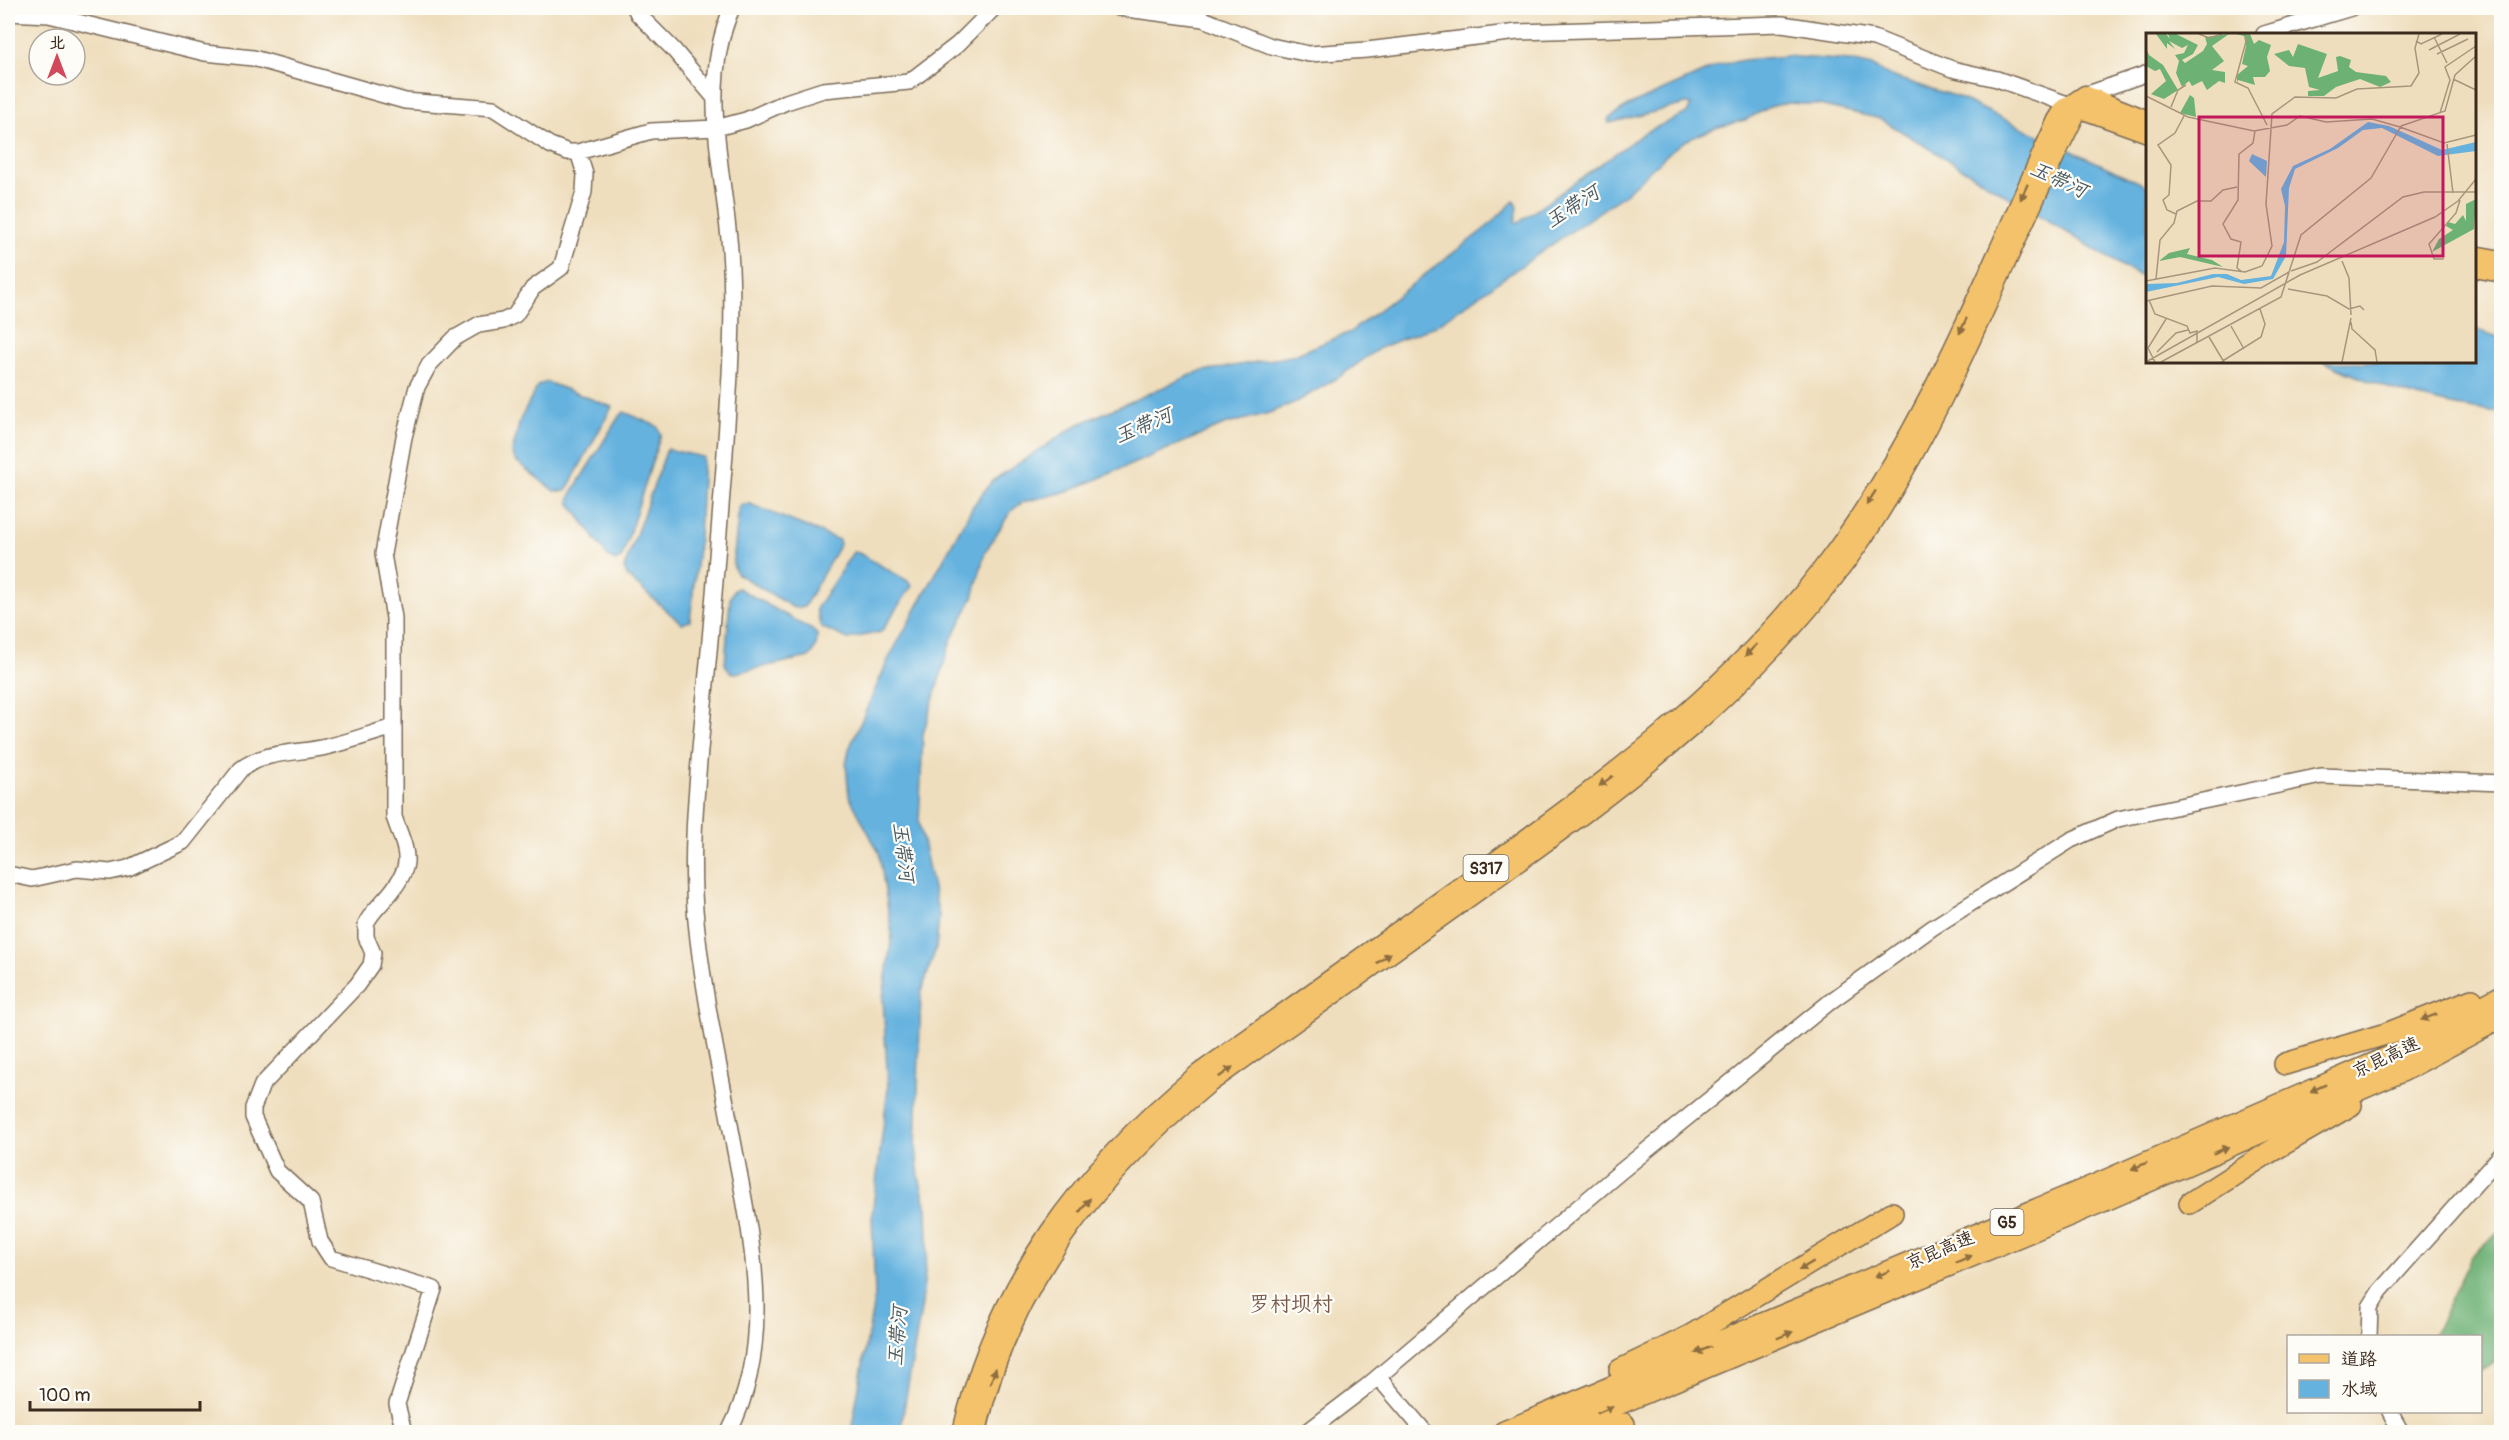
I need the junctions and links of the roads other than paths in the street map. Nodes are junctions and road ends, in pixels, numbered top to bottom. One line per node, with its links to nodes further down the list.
1 (635, 8): 9 (street)
2 (732, 8): 9 (street)
3 (994, 8): 12 (street)
4 (1119, 8): 10 (street)
5 (2350, 8): 7 (street)
6 (8, 14): 14 (street)
7 (2267, 33)
8 (2146, 74): 10 (street)
9 (713, 96): 12 (street)
10 (2078, 103): 11 (main road); 13 (main road); 19 (main road, S317)
11 (2146, 120)
12 (716, 128): 14 (street); 36 (street)
13 (2146, 132)
14 (578, 152): 20 (street)
15 (2476, 255): 16 (main road)
16 (2502, 260)
17 (2476, 268): 18 (main road)
18 (2502, 273)
19 (1994, 274): 37 (main road, S317, one-way to 37); 38 (main road, S317, one-way to 19)
20 (394, 727): 22 (street); 35 (street)
21 (2502, 783): 32 (street)
22 (8, 874)
23 (2502, 984): 26 (highway, one-way to 26)
24 (2502, 996): 42 (highway, 京昆高速 / G5, one-way to 42)
25 (2502, 1017): 27 (highway, 京昆高速 / G5)
26 (2285, 1064)
27 (2413, 1065): 29 (highway); 43 (highway, 京昆高速 / G5, one-way to 27)
28 (2502, 1154): 31 (street)
29 (2190, 1203)
30 (1892, 1213): 41 (highway, one-way to 41)
31 (2369, 1335)
32 (1378, 1377): 39 (street); 40 (street)
33 (2391, 1413): 45 (street)
34 (1624, 1424): 44 (highway)
35 (404, 1432)
36 (729, 1432)
37 (962, 1432)
38 (977, 1432)
39 (1307, 1432)
40 (1425, 1432)
41 (1492, 1432)
42 (1504, 1432)
43 (1551, 1432)
44 (1598, 1432)
45 (2401, 1432)

